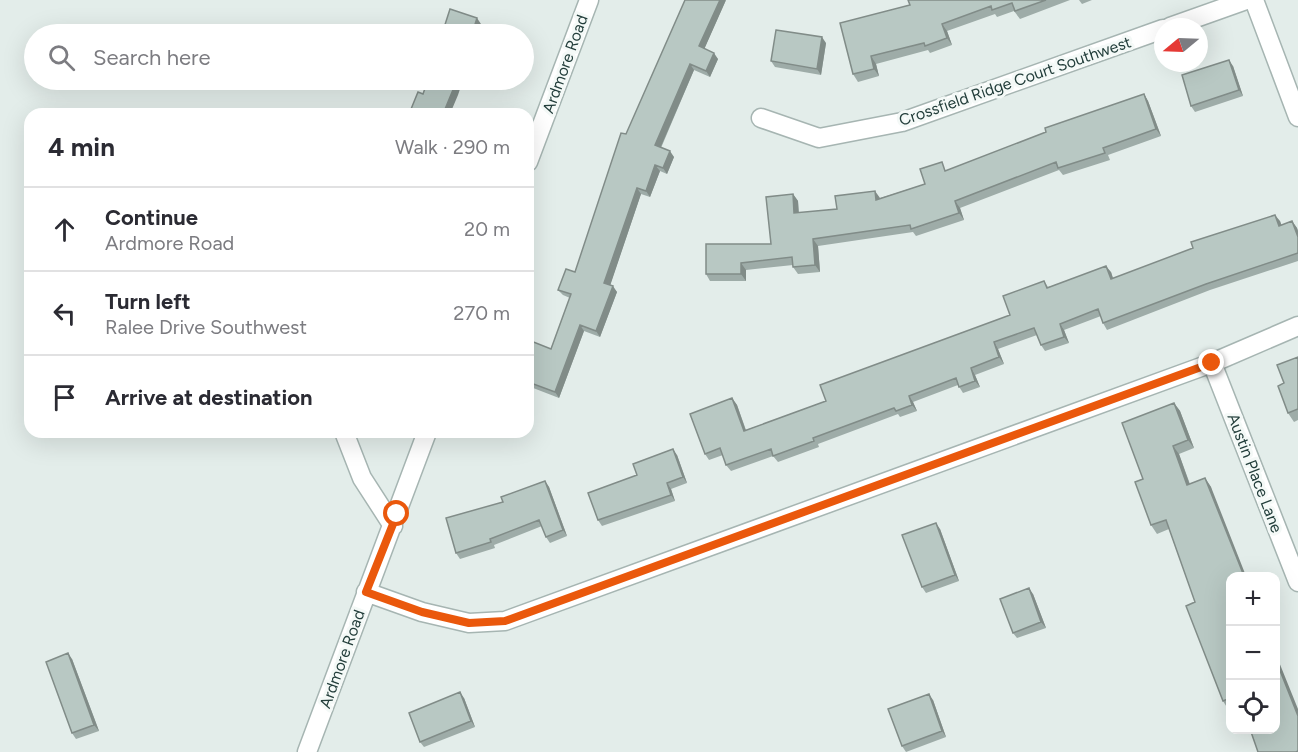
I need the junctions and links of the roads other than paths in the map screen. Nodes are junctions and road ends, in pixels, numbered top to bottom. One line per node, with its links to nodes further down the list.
1 (589, 0): 8 (street, Ardmore Road)
2 (1246, 0): 4 (street)
3 (1254, 0): 6 (street)
4 (1195, 18)
5 (1154, 32): 7 (street, Crossfield Ridge Court Southwest)
6 (1298, 117)
7 (761, 118)
8 (534, 146)
9 (1298, 326): 10 (street)
10 (1212, 363): 14 (street, Austin Place Lane); 15 (street)
11 (346, 438): 13 (street)
12 (425, 438): 13 (street, Ardmore Road)
13 (393, 526): 15 (street, Ardmore Road)
14 (1298, 582)
15 (366, 592): 16 (street, Ardmore Road)
16 (307, 752)

